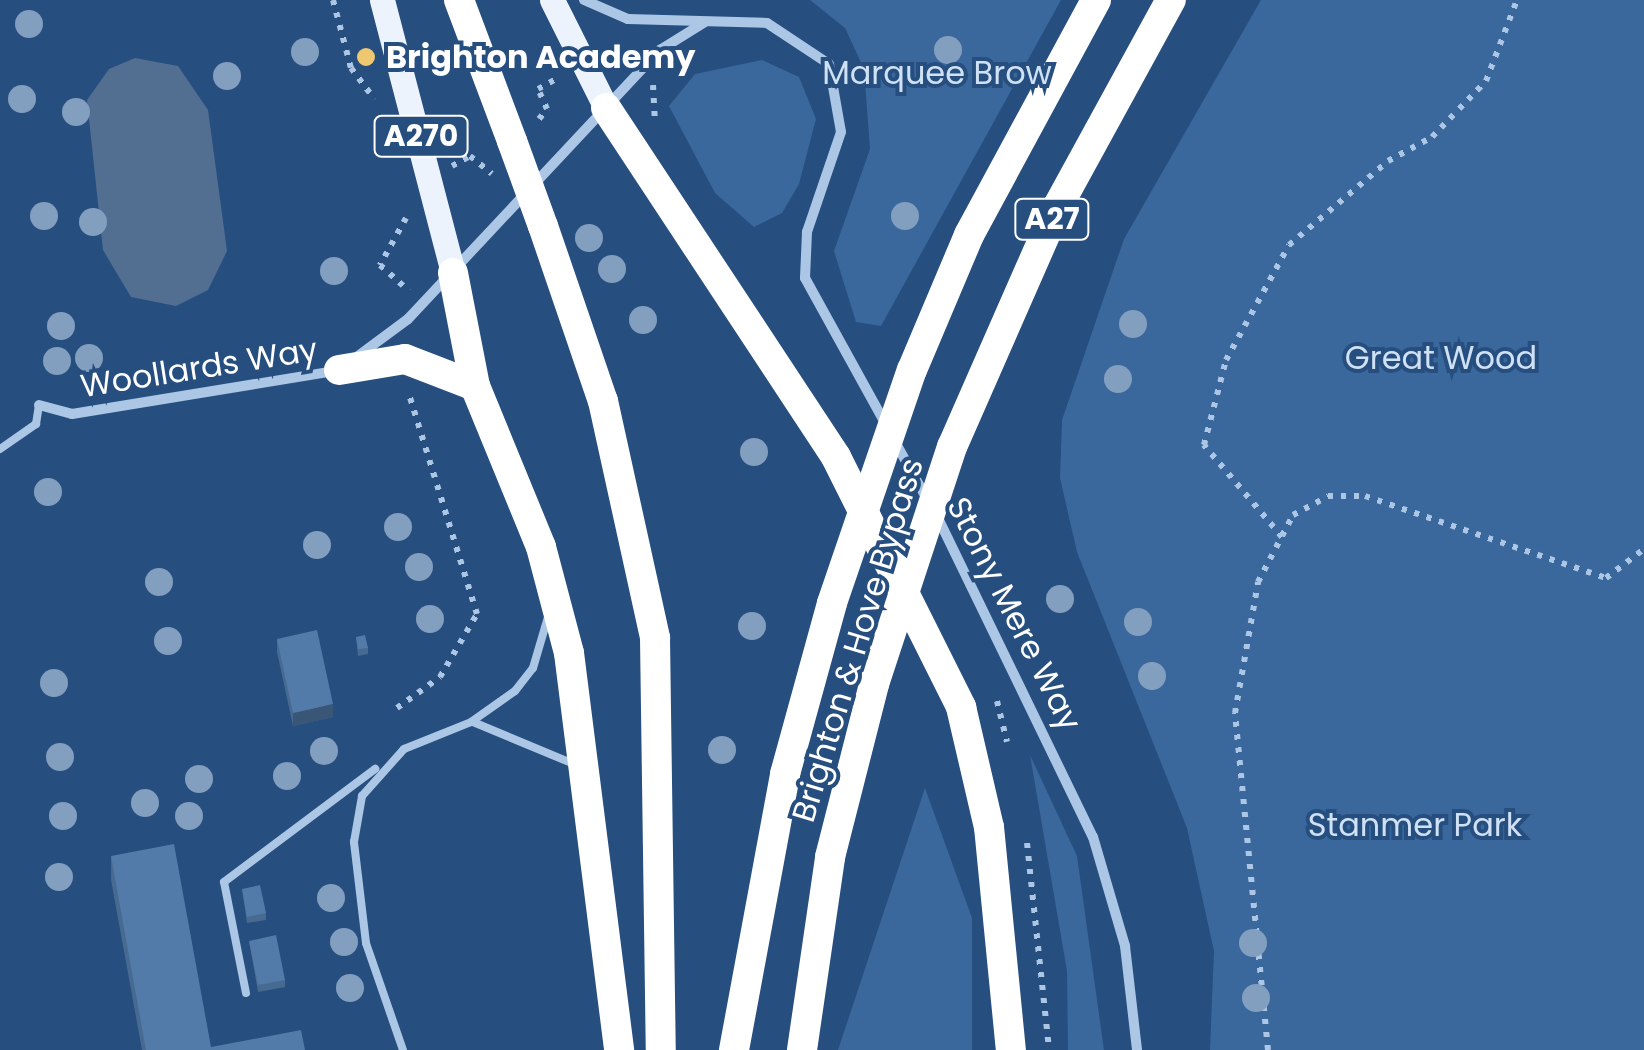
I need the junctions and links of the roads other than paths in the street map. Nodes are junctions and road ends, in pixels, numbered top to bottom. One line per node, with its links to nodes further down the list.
1 (382, 0): 9 (main road, A270)
2 (459, 0): 21 (highway, bridge)
3 (552, 0): 8 (main road)
4 (584, 0): 7 (street, Stony Mere Way)
5 (1096, 0): 22 (highway, Brighton & Hove Bypass / A27, bridge)
6 (1171, 0): 23 (highway, Brighton & Hove Bypass / A27, bridge)
7 (708, 21): 8 (street); 25 (street, Stony Mere Way)
8 (606, 108): 9 (street, Woollards Way); 24 (highway)
9 (453, 273): 10 (street, Woollards Way); 11 (highway)
10 (339, 370): 11 (highway); 12 (street, Woollards Way)
11 (475, 386): 14 (highway)
12 (39, 405): 13 (lane)
13 (0, 449)
14 (554, 596): 15 (lane); 17 (highway)
15 (471, 722): 16 (lane); 17 (lane)
16 (387, 761): 18 (lane); 19 (lane)
17 (591, 774): 20 (highway)
18 (246, 993)
19 (403, 1050)
20 (619, 1050)
21 (662, 1050)
22 (734, 1050)
23 (802, 1050)
24 (1011, 1050)
25 (1136, 1050)

